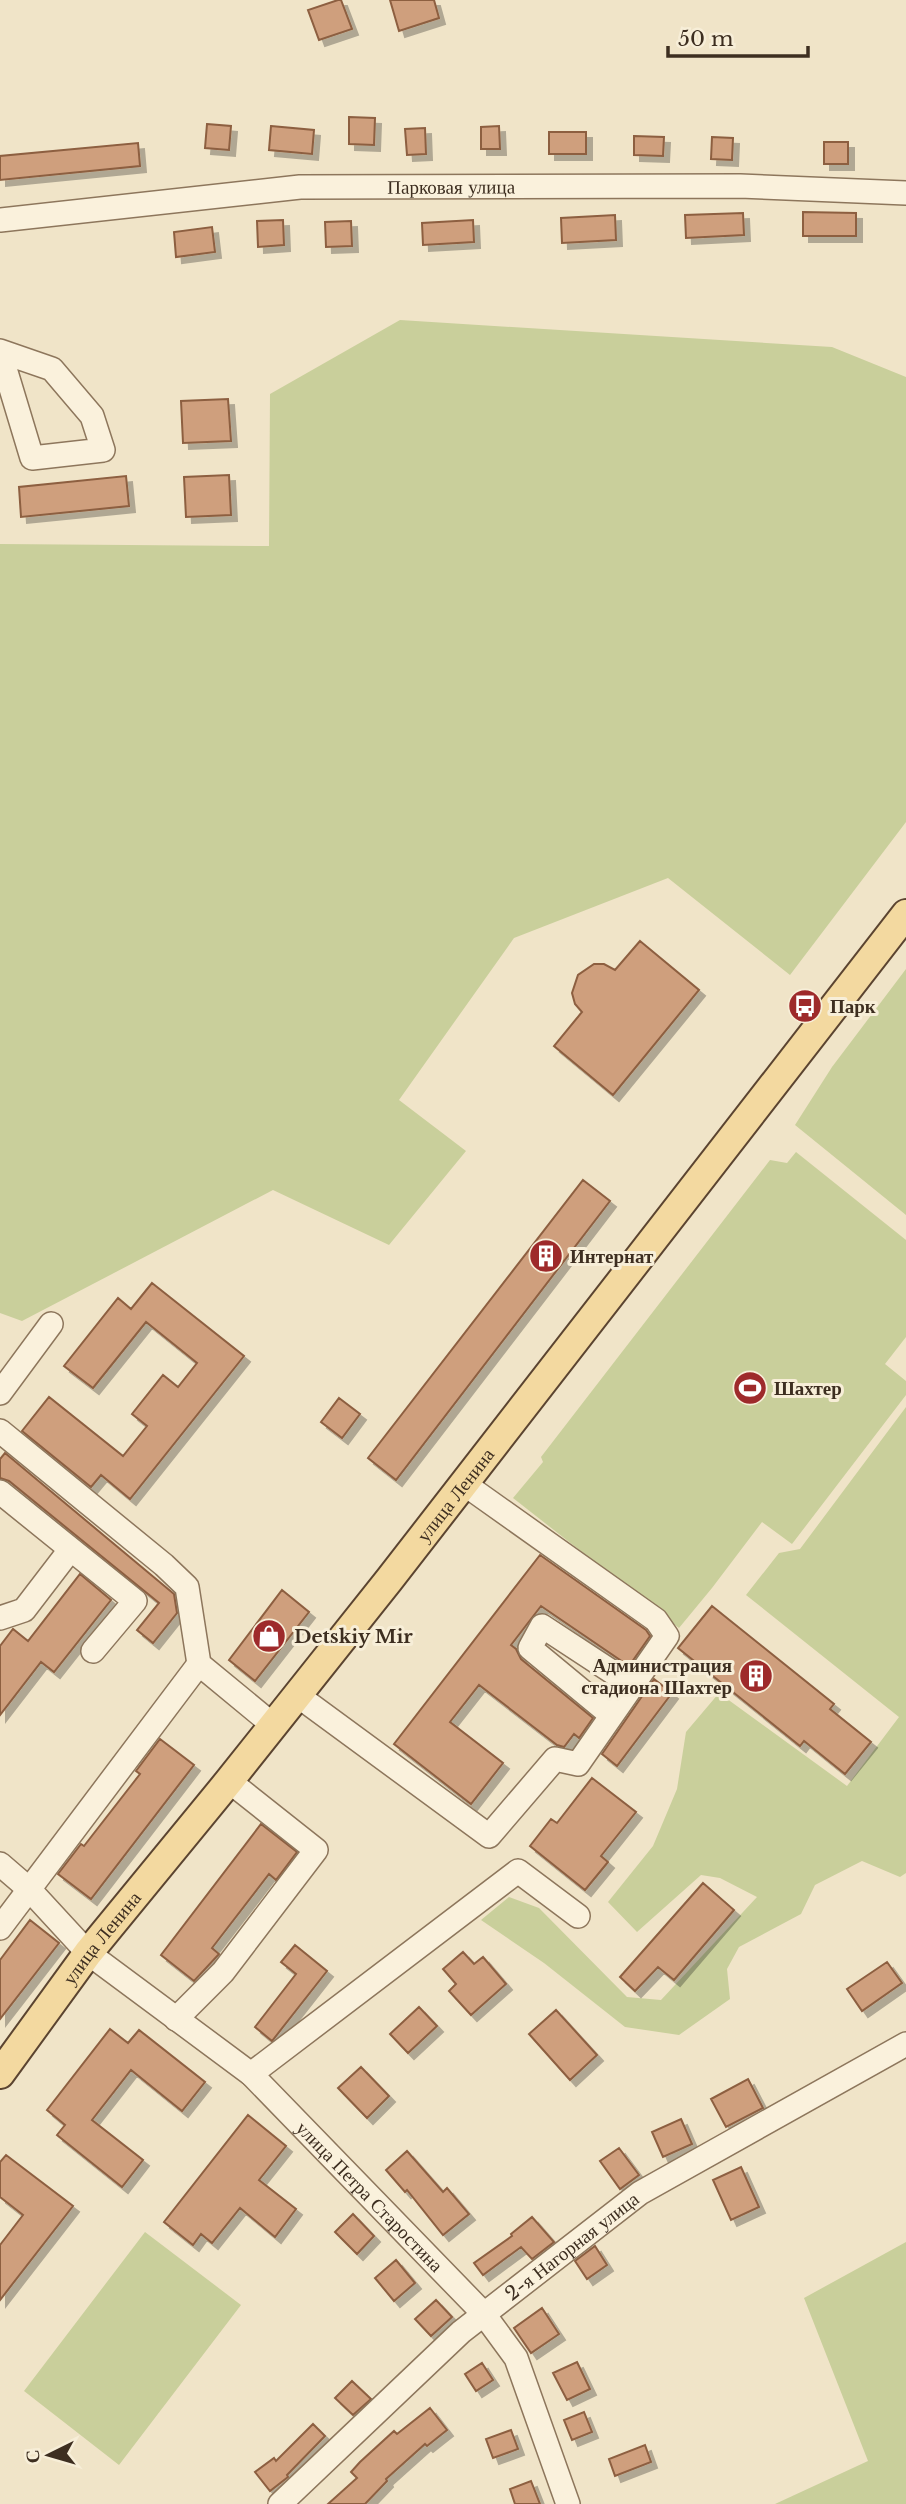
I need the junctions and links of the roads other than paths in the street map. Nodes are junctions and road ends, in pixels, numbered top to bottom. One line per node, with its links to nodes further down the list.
1 (906, 193): 2 (street, Парковая улица)
2 (0, 220)
3 (0, 352): 3 (street)
4 (906, 914): 8 (main road, улица Ленина)
5 (51, 1324): 6 (street)
6 (0, 1392)
7 (0, 1431): 13 (street)
8 (463, 1483): 14 (street); 15 (main road, улица Ленина)
9 (0, 1492): 10 (street)
10 (71, 1550): 11 (street); 12 (street)
11 (0, 1618)
12 (93, 1651)
13 (199, 1664): 17 (street); 20 (street)
14 (632, 1685): 16 (street); 16 (street)
15 (297, 1695): 16 (street); 17 (main road, улица Ленина)
16 (611, 1715)
17 (273, 1725): 18 (main road, улица Ленина)
18 (229, 1781): 23 (main road, улица Ленина); 24 (street)
19 (0, 1864): 20 (street, улица Петра Старостина)
20 (29, 1889): 22 (street); 23 (street, улица Петра Старостина)
21 (578, 1916): 27 (street)
22 (0, 1928)
23 (88, 1953): 24 (street, улица Петра Старостина); 26 (main road, улица Ленина)
24 (176, 2019): 27 (street, улица Петра Старостина)
25 (906, 2044): 28 (street, 2-я Нагорная улица)
26 (0, 2074)
27 (251, 2074): 28 (street, улица Петра Старостина)
28 (483, 2313): 29 (street, 2-я Нагорная улица); 30 (street, улица Петра Старостина)
29 (279, 2504)
30 (568, 2504)

